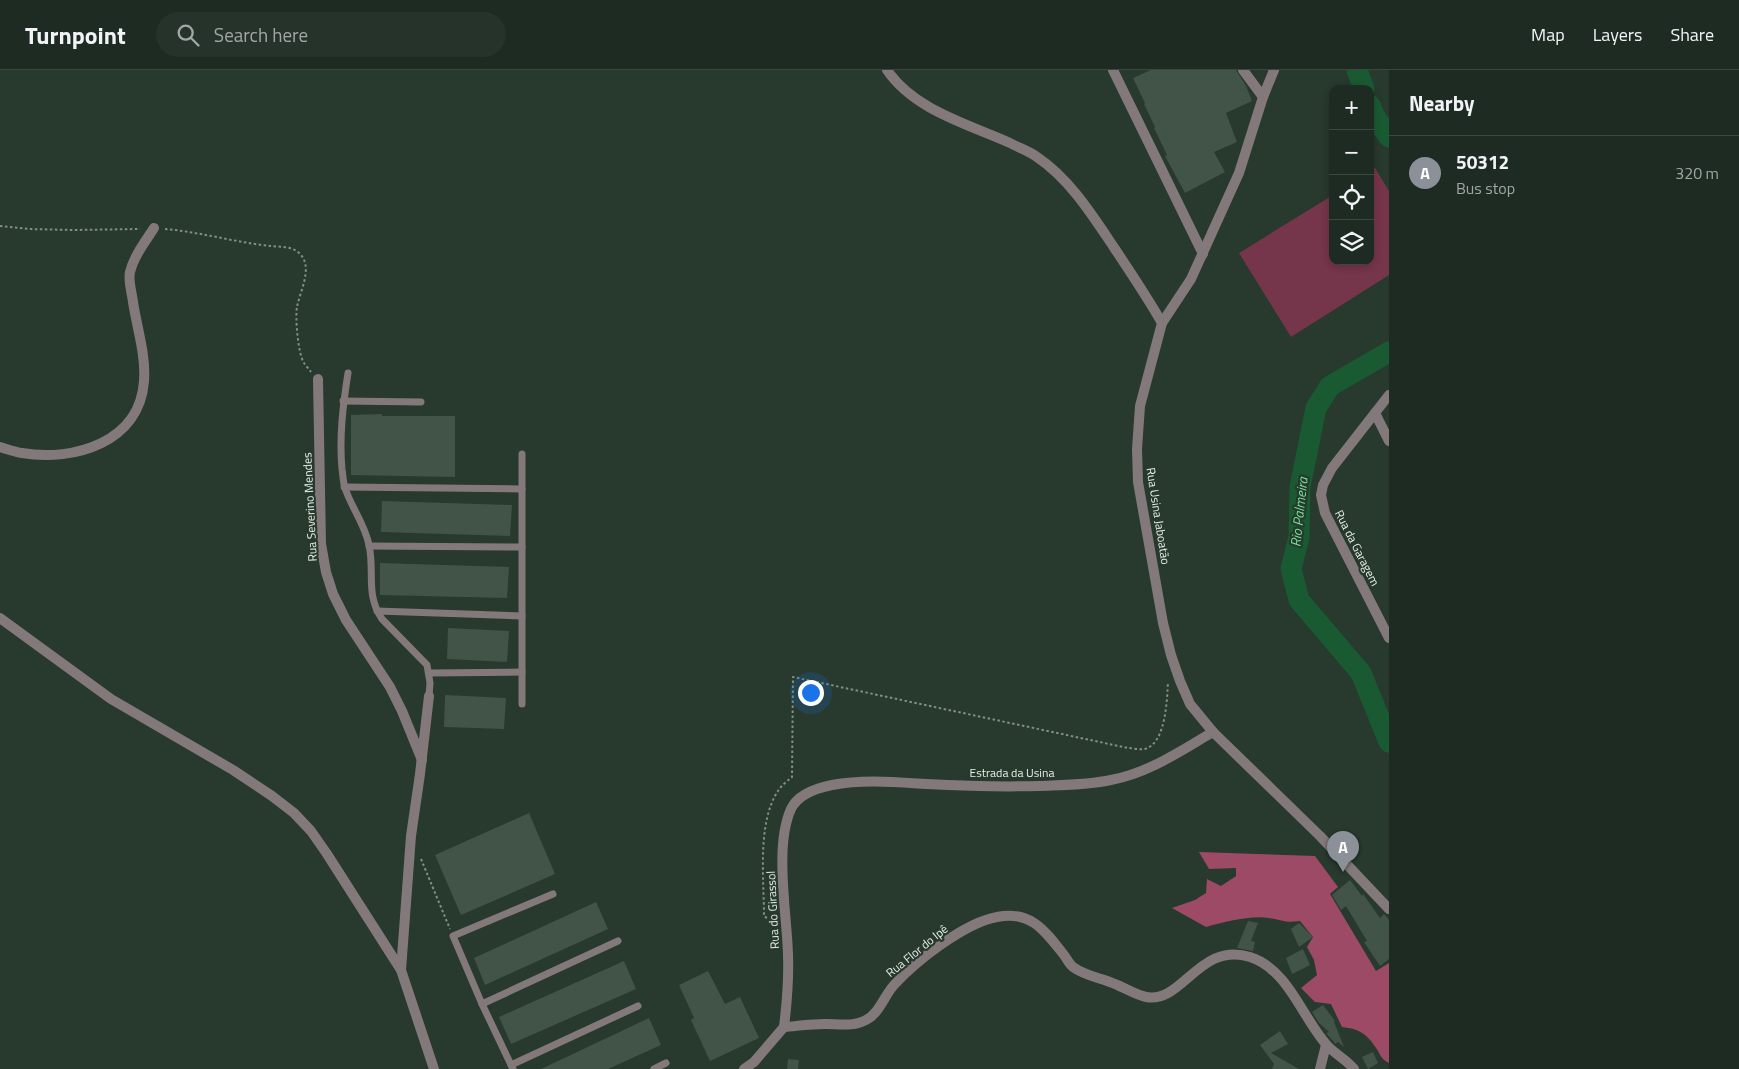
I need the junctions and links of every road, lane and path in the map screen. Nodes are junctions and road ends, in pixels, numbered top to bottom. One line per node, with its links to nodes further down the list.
1 (887, 70): 9 (street)
2 (1112, 70): 8 (street)
3 (1243, 70): 5 (street)
4 (1274, 70): 5 (street, Rua Usina Jaboatão)
5 (1263, 97): 8 (street, Rua Usina Jaboatão)
6 (0, 226): 7 (path)
7 (154, 228): 11 (path); 17 (street)
8 (1203, 254): 9 (street, Rua Usina Jaboatão)
9 (1162, 324): 32 (street, Rua Usina Jaboatão)
10 (348, 373): 13 (lane)
11 (318, 379): 33 (street, Rua Severino Mendes)
12 (1389, 395): 15 (street, Rua da Garagem)
13 (343, 401): 14 (lane); 19 (lane)
14 (422, 402)
15 (1375, 413): 16 (street); 26 (street, Rua da Garagem)
16 (1389, 441)
17 (0, 447)
18 (522, 454): 20 (lane)
19 (344, 487): 20 (lane); 21 (lane)
20 (522, 489): 22 (lane)
21 (370, 546): 22 (lane); 23 (lane)
22 (522, 547): 24 (lane)
23 (376, 611): 24 (lane); 28 (lane)
24 (522, 616): 27 (lane)
25 (0, 618): 41 (street)
26 (1389, 638)
27 (522, 672): 28 (lane); 31 (lane)
28 (430, 673): 30 (lane)
29 (1168, 682): 38 (path)
30 (429, 696): 33 (street)
31 (522, 704)
32 (1213, 732): 34 (street, Estrada da Usina); 37 (street, Rua Usina Jaboatão)
33 (422, 760): 41 (street)
34 (801, 796): 38 (street, Rua do Girassol)
35 (419, 854): 39 (path)
36 (553, 894): 39 (lane)
37 (1389, 908)
38 (787, 933): 44 (street, Rua do Girassol)
39 (453, 936): 42 (lane)
40 (618, 941): 42 (lane)
41 (401, 970): 48 (street)
42 (482, 1004): 47 (lane)
43 (638, 1006): 47 (lane)
44 (784, 1027): 45 (street, Rua Flor do Ipê); 50 (street)
45 (1326, 1045): 51 (street); 52 (street, Rua Flor do Ipê)
46 (666, 1063): 49 (lane)
47 (512, 1067)
48 (434, 1069)
49 (654, 1069)
50 (744, 1069)
51 (1320, 1069)
52 (1354, 1069)

